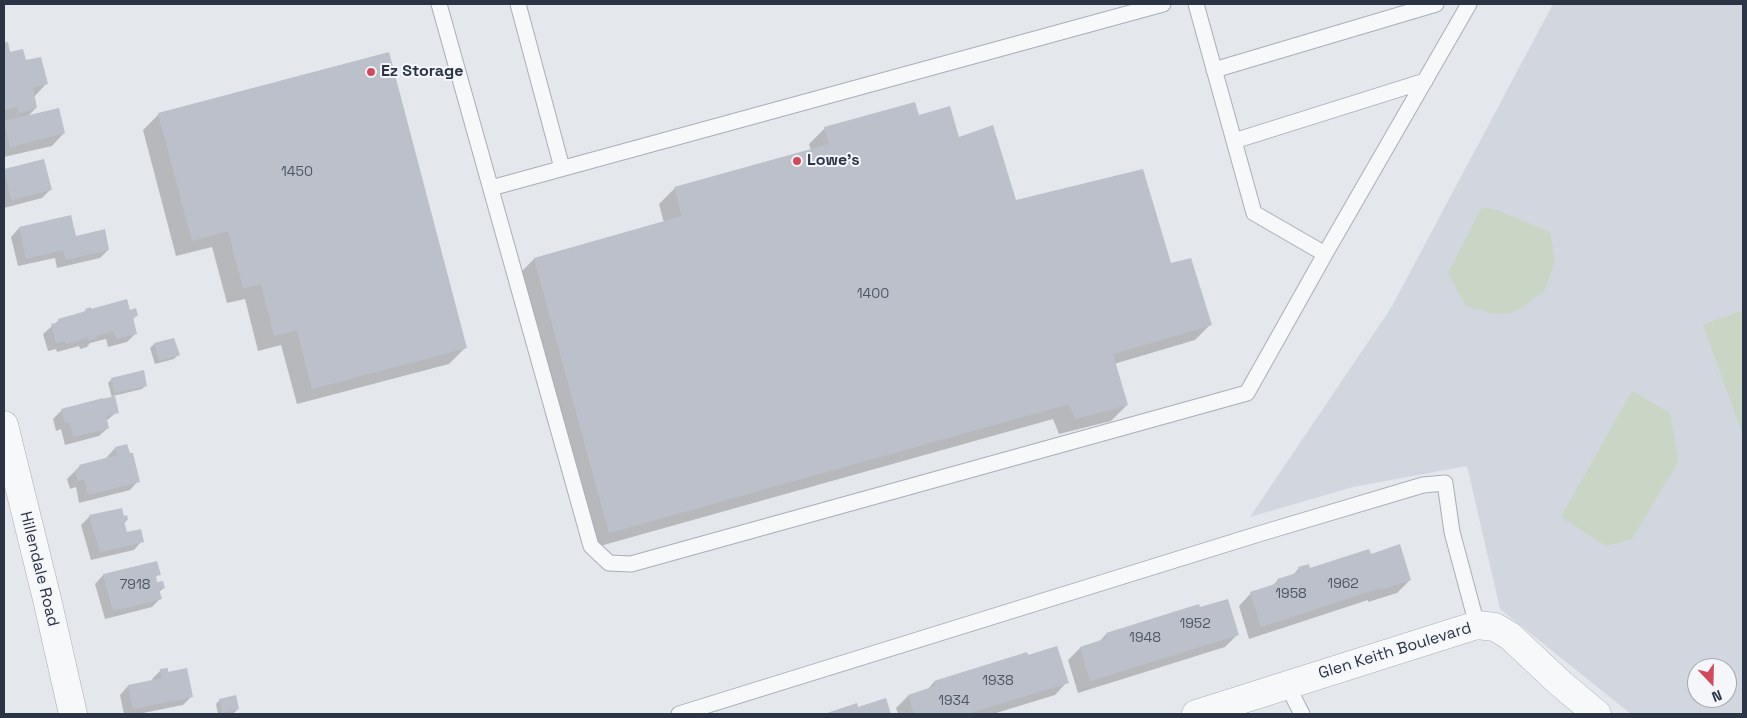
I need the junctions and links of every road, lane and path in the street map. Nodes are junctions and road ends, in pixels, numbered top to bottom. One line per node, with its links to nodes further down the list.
1 (439, 4): 11 (lane)
2 (518, 4): 10 (lane)
3 (1163, 4): 10 (lane)
4 (1196, 4): 7 (lane)
5 (1436, 4): 7 (lane)
6 (1469, 4): 8 (lane)
7 (1214, 70): 9 (lane)
8 (1425, 81): 9 (lane); 12 (lane)
9 (1234, 141): 12 (lane)
10 (562, 168): 11 (lane)
11 (491, 188): 12 (lane)
12 (1325, 254)
13 (4, 425): 16 (street, Hillendale Road)
14 (1477, 625): 15 (street, Glen Keith Boulevard); 17 (lane); 20 (street, Glen Keith Boulevard)
15 (1286, 685): 18 (street, Glen Keith Boulevard); 19 (lane)
16 (73, 714)
17 (679, 714)
18 (1196, 714)
19 (1302, 714)
20 (1597, 714)

